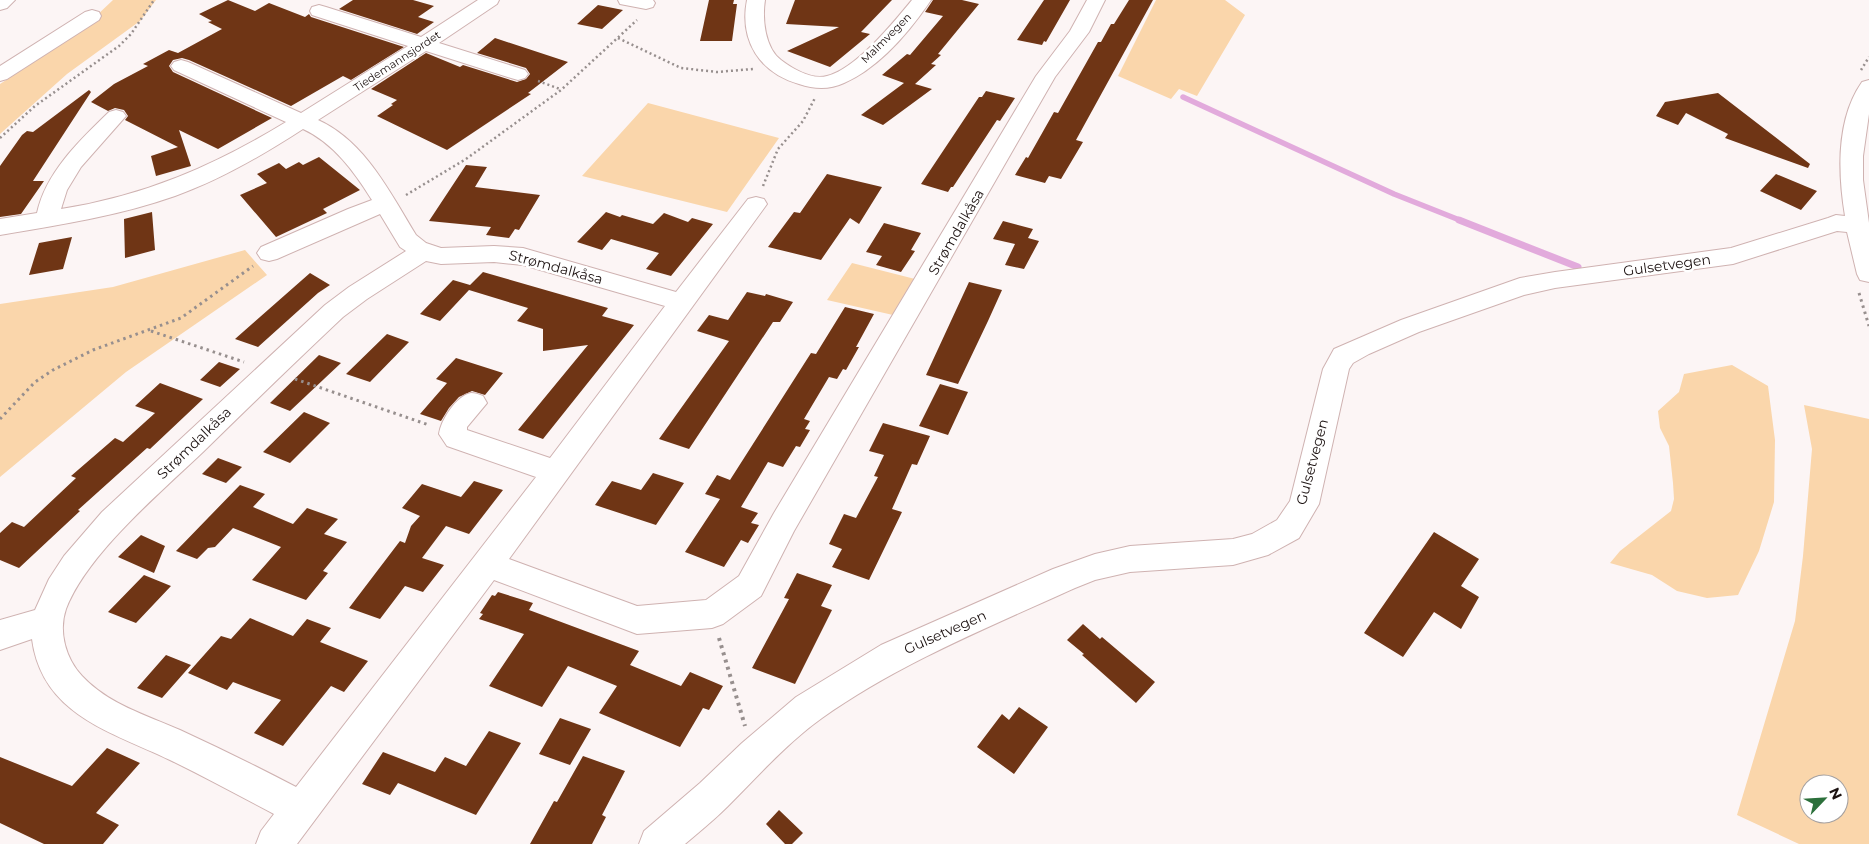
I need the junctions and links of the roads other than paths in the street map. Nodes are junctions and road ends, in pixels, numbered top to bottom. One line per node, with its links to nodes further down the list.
1 (6, 0): 7 (street)
2 (490, 0): 11 (street, Tiedemannsjordet)
3 (627, 0): 9 (street)
4 (756, 0): 5 (street, Malmvegen)
5 (922, 0)
6 (1096, 0): 29 (street, Strømdalkåsa)
7 (0, 4)
8 (319, 11): 11 (street)
9 (642, 11)
10 (92, 16): 14 (street)
11 (423, 45): 13 (street); 17 (street, Tiedemannsjordet)
12 (181, 66): 17 (street)
13 (518, 74)
14 (0, 75)
15 (1869, 86): 21 (street)
16 (116, 116): 20 (street)
17 (303, 121): 18 (street); 20 (street, Tiedemannsjordet)
18 (385, 204): 23 (street); 24 (street)
19 (756, 204): 26 (street)
20 (47, 219): 22 (street, Tiedemannsjordet)
21 (1856, 225): 25 (street); 34 (street, Gulsetvegen)
22 (0, 227)
23 (422, 252): 26 (street, Strømdalkåsa); 30 (street, Strømdalkåsa)
24 (269, 253)
25 (1869, 274)
26 (682, 302): 28 (street)
27 (473, 404): 28 (street)
28 (556, 472): 29 (street)
29 (488, 564): 32 (street)
30 (48, 620): 31 (street); 32 (street, Strømdalkåsa)
31 (0, 635)
32 (301, 809): 33 (street)
33 (274, 844)
34 (657, 844)

